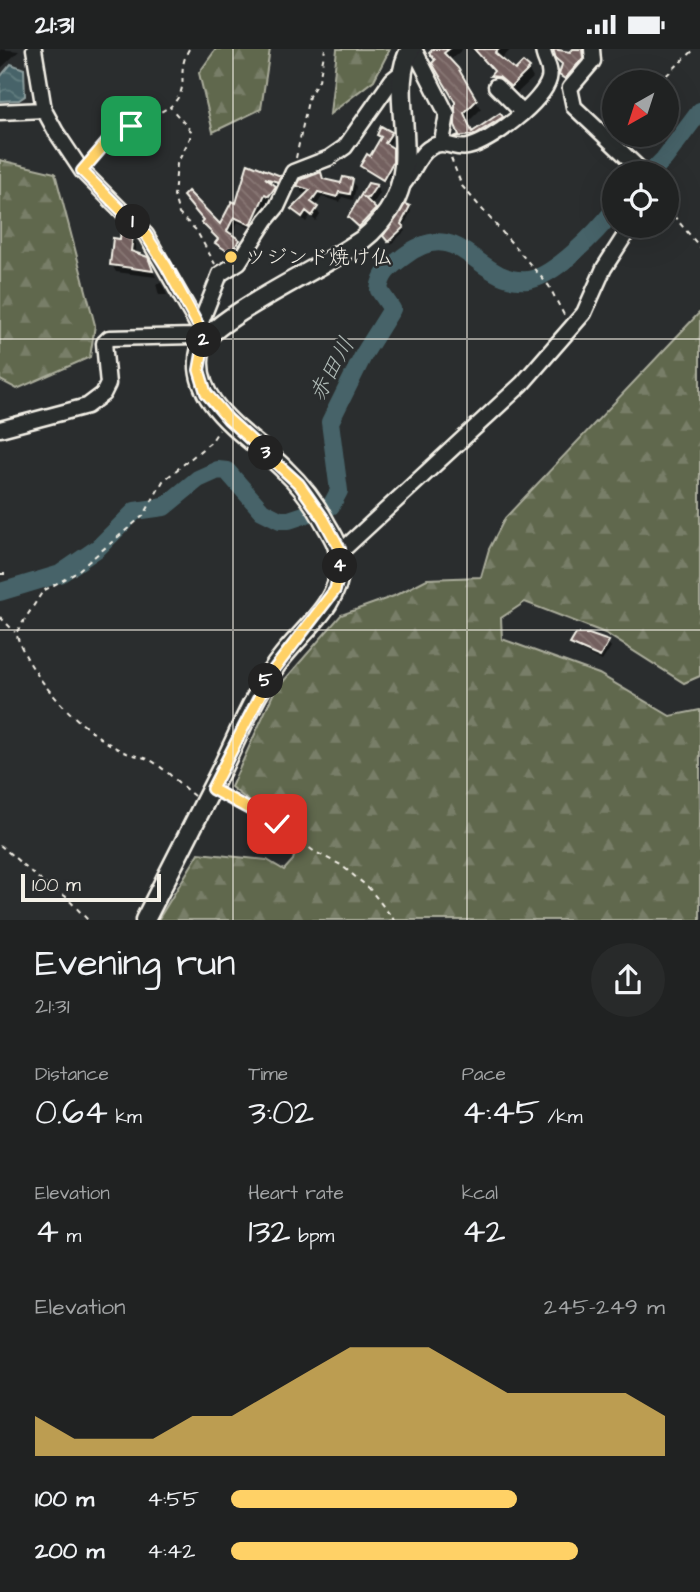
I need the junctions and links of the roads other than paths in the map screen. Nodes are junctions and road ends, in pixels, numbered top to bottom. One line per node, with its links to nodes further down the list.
1 (34, 49): 7 (street)
2 (412, 49): 5 (main road); 10 (street)
3 (592, 49): 11 (street)
4 (539, 50): 9 (street)
5 (402, 72): 12 (main road); 14 (street)
6 (496, 86): 9 (street)
7 (44, 110): 8 (street); 14 (street)
8 (0, 112)
9 (523, 113): 10 (street)
10 (442, 142): 12 (street)
11 (631, 161)
12 (399, 188): 14 (main road)
13 (623, 238): 16 (street)
14 (202, 332): 15 (street); 16 (main road)
15 (0, 429)
16 (340, 549): 17 (main road)
17 (145, 920)

